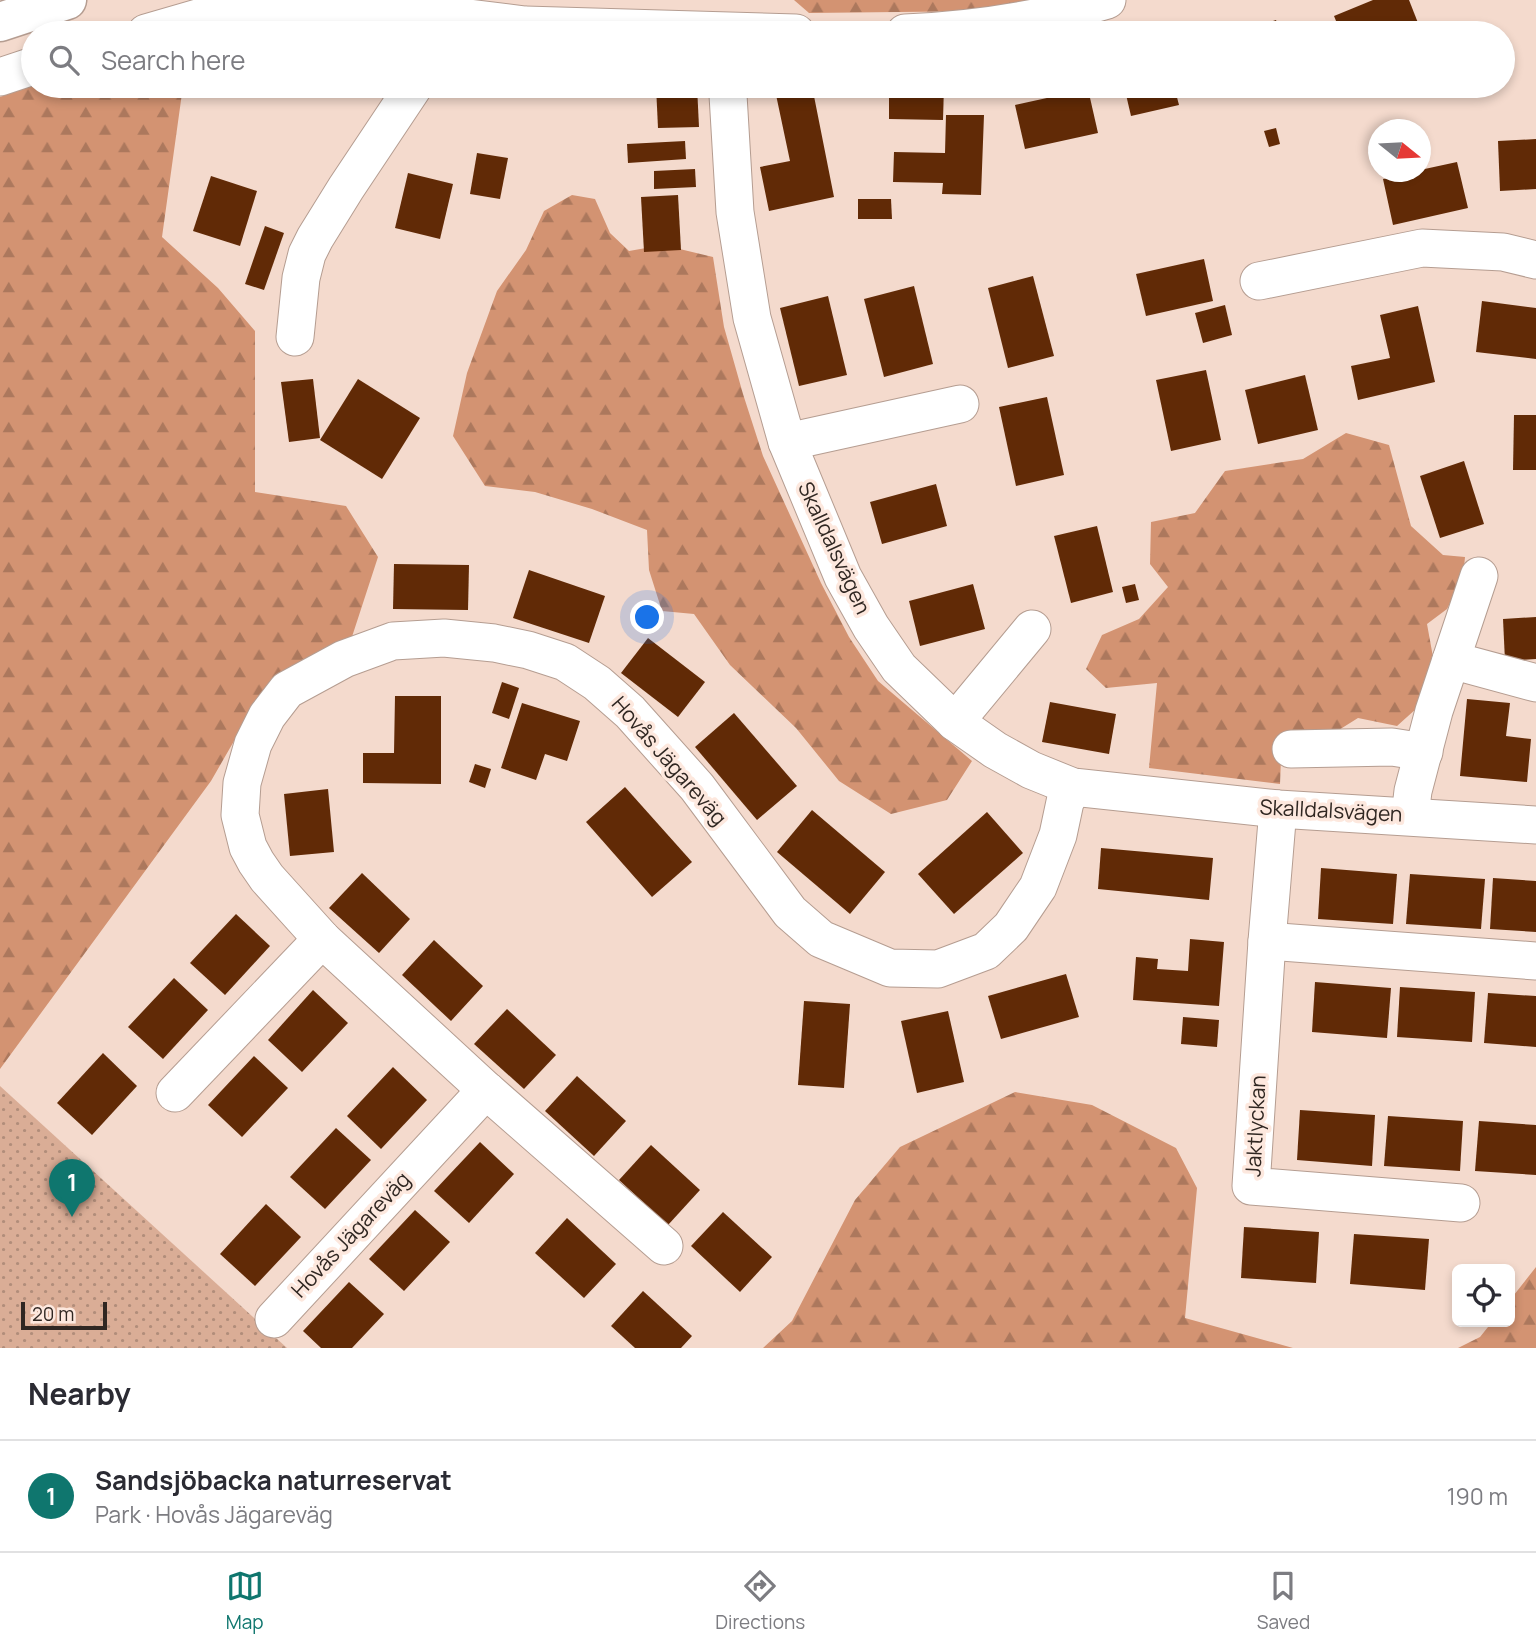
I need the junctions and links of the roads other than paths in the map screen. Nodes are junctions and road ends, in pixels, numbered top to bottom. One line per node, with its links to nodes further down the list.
1 (67, 0): 6 (main road)
2 (1107, 0): 5 (street)
3 (187, 21): 4 (street)
4 (426, 21)
5 (1018, 21)
6 (0, 22)
7 (21, 70): 8 (street)
8 (0, 77)
9 (406, 98): 13 (street)
10 (728, 98): 15 (street, Skalldalsvägen)
11 (1536, 260): 12 (street)
12 (1259, 281)
13 (295, 337)
14 (960, 404): 15 (street)
15 (787, 442): 20 (street, Skalldalsvägen)
16 (1479, 576): 18 (street)
17 (1032, 629): 20 (street)
18 (1451, 660): 19 (street); 22 (street)
19 (1536, 683)
20 (955, 722): 23 (street, Skalldalsvägen)
21 (1292, 749): 22 (street)
22 (1424, 752): 25 (street)
23 (1073, 787): 24 (street, Skalldalsvägen); 27 (street, Hovås Jägareväg)
24 (1278, 809): 25 (street, Skalldalsvägen); 28 (street, Jaktlyckan)
25 (1410, 816): 26 (street, Skalldalsvägen)
26 (1536, 824)
27 (322, 939): 30 (street, Hovås Jägareväg); 31 (street)
28 (1267, 941): 29 (street); 32 (street, Jaktlyckan)
29 (1536, 961)
30 (486, 1090): 33 (street, Hovås Jägareväg); 34 (street, Hovås Jägareväg)
31 (175, 1093)
32 (1461, 1203)
33 (664, 1246)
34 (274, 1319)

